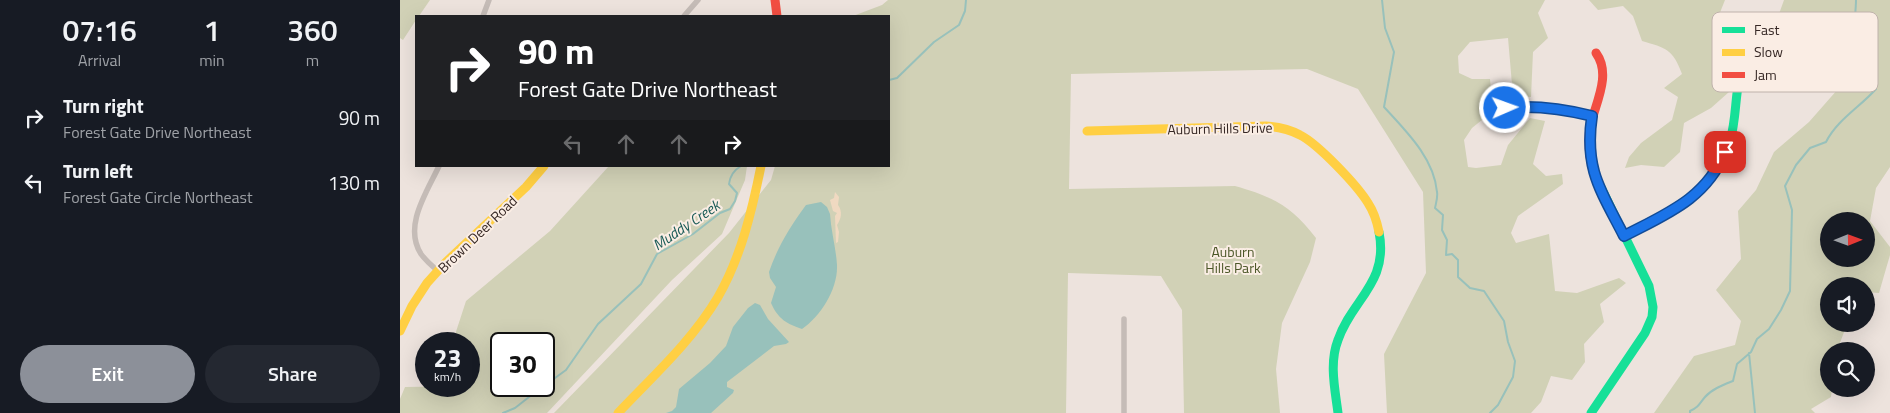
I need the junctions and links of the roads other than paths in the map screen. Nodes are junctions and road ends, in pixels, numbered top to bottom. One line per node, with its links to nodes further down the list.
1 (490, 0): 4 (street)
2 (698, 0): 5 (street)
3 (775, 0): 6 (street)
4 (483, 15)
5 (685, 15)
6 (777, 15)
7 (1596, 53): 10 (street)
8 (1736, 92): 15 (street)
9 (1505, 108): 10 (street)
10 (1592, 116): 15 (street)
11 (1087, 131): 21 (street, Auburn Hills Drive)
12 (439, 167): 16 (street)
13 (543, 167): 16 (street, Brown Deer Road)
14 (761, 167): 19 (street)
15 (1624, 236): 22 (street)
16 (438, 271): 18 (street, Brown Deer Road)
17 (1124, 319): 20 (street)
18 (400, 332)
19 (618, 413)
20 (1124, 413)
21 (1338, 413)
22 (1591, 413)

